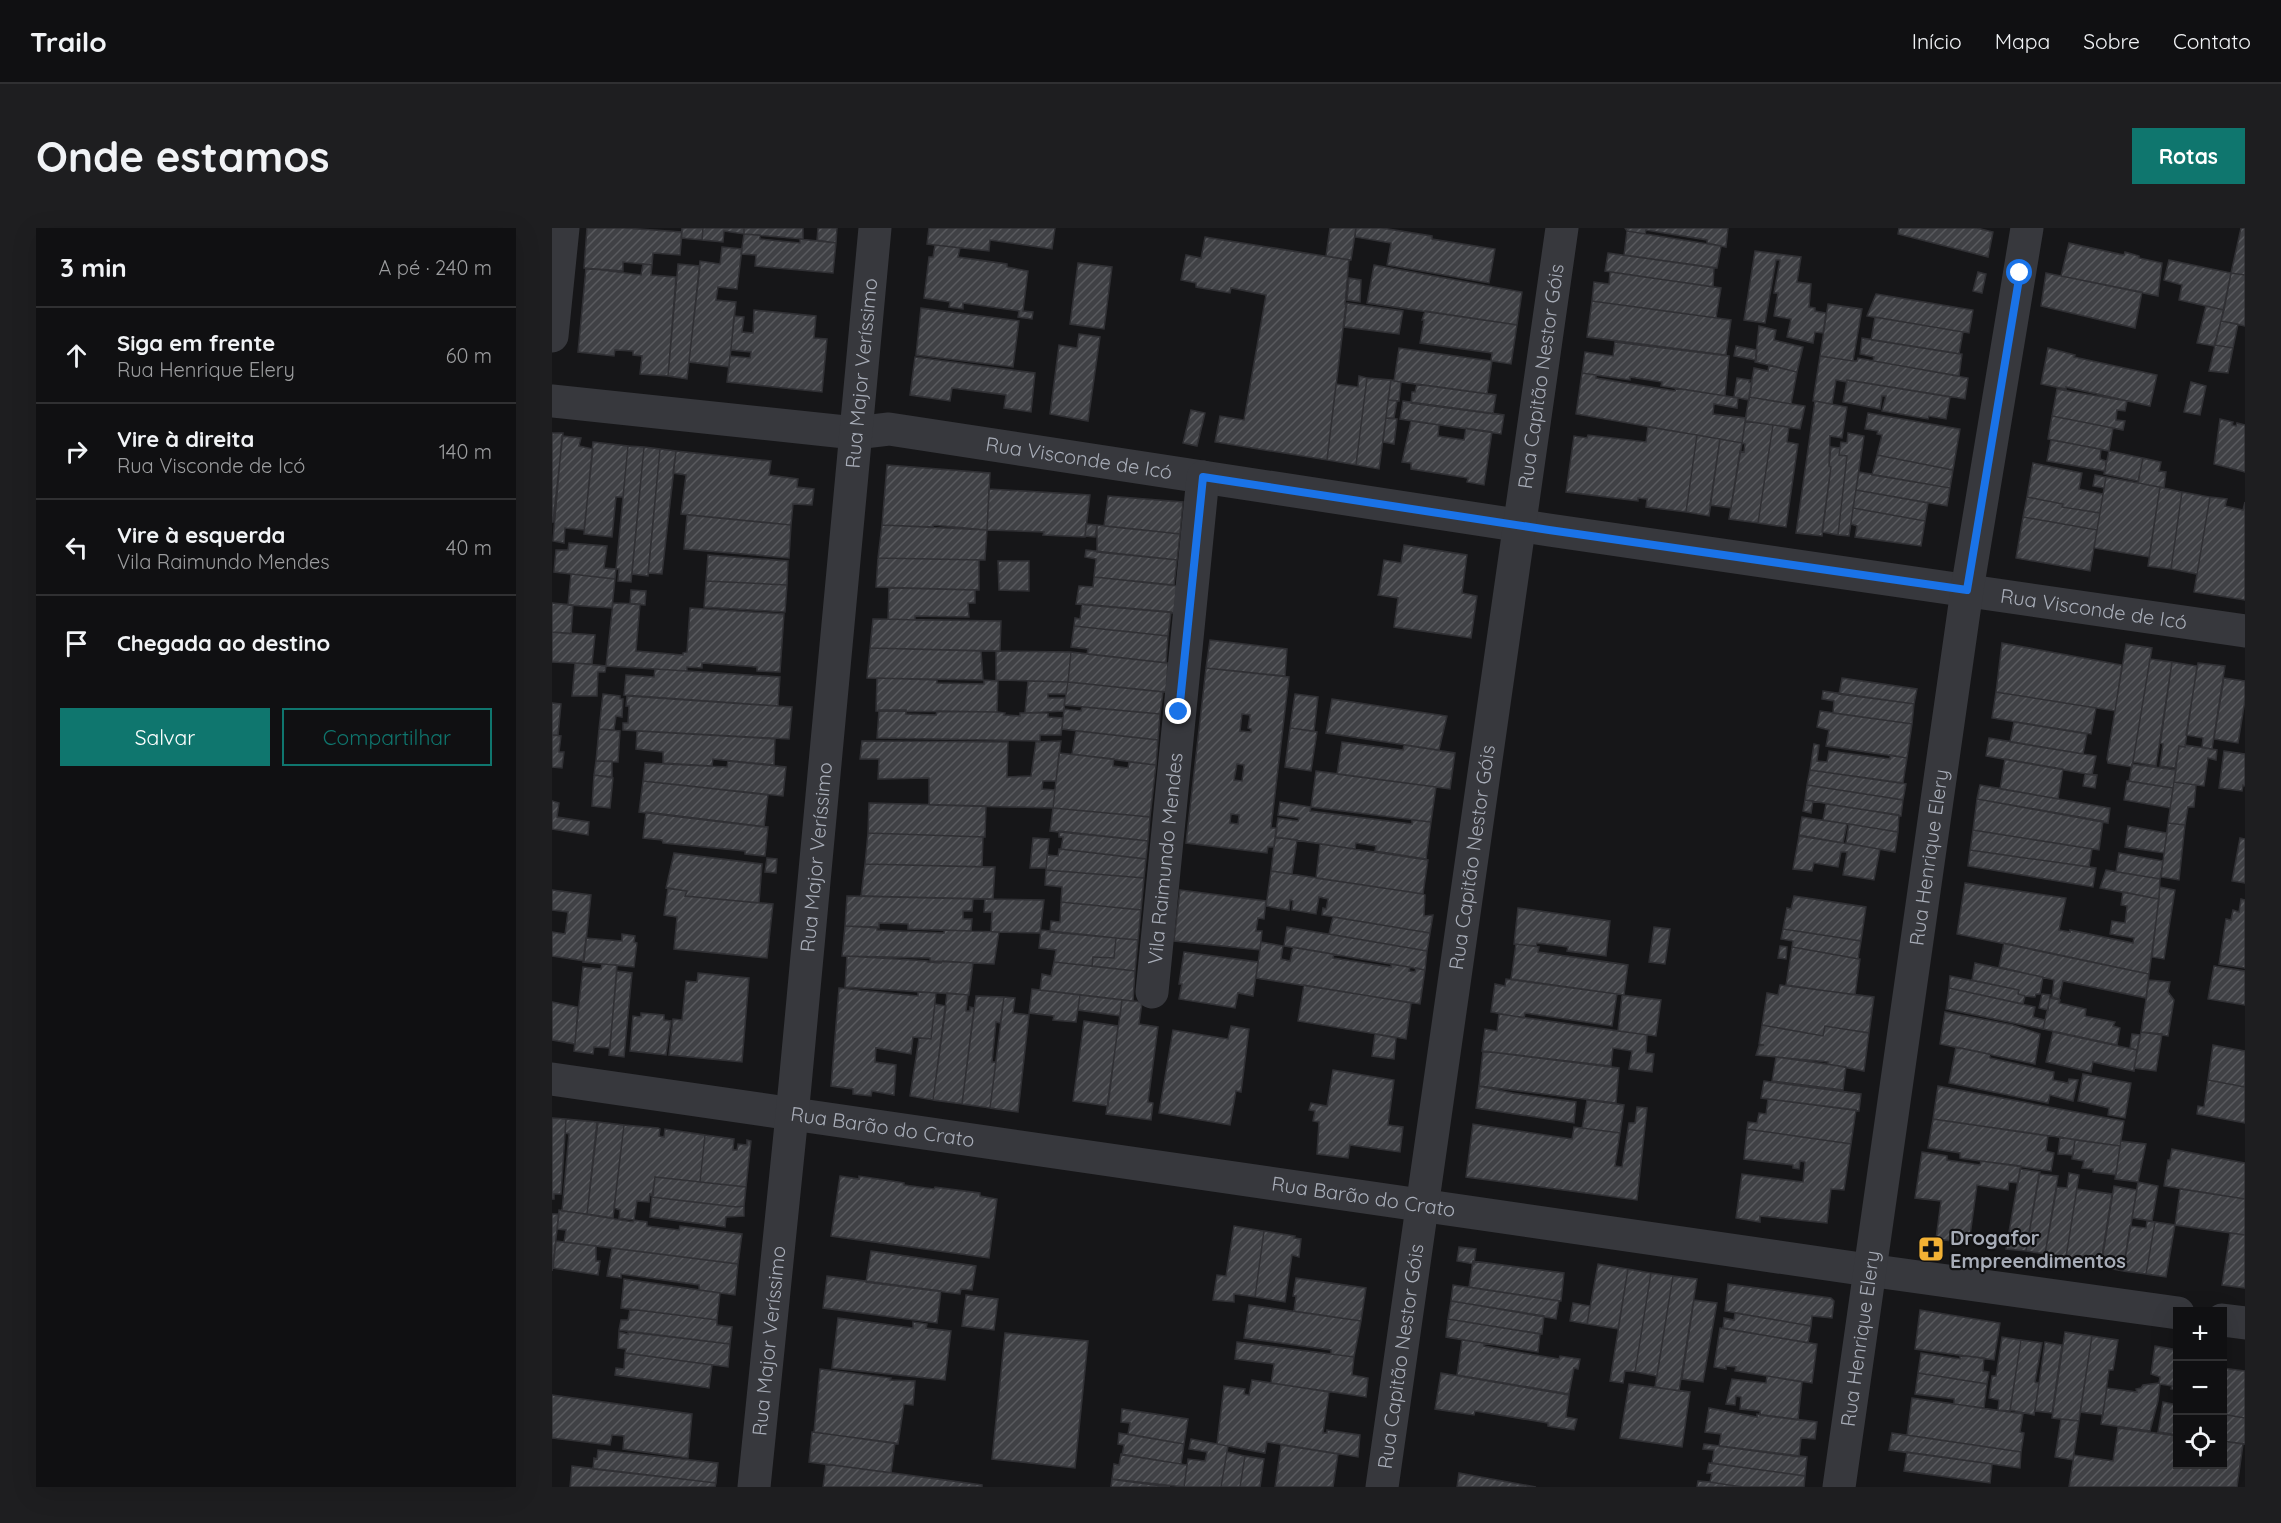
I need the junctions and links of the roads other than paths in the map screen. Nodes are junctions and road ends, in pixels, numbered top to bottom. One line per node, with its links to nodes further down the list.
1 (563, 228): 5 (street)
2 (875, 228): 7 (street, Rua Major Veríssimo)
3 (1562, 228): 9 (street, Rua Capitão Nestor Góis)
4 (2027, 228): 10 (street, Rua Henrique Elery)
5 (552, 336)
6 (552, 401): 7 (street, Rua Visconde de Icó)
7 (855, 433): 8 (street, Rua Visconde de Icó); 14 (street, Rua Major Veríssimo)
8 (1203, 477): 9 (street, Rua Visconde de Icó); 12 (street, Vila Raimundo Mendes)
9 (1521, 525): 10 (street, Rua Visconde de Icó); 15 (street, Rua Capitão Nestor Góis)
10 (1967, 590): 11 (street, Rua Visconde de Icó); 16 (street, Rua Henrique Elery)
11 (2245, 632)
12 (1152, 992)
13 (552, 1079): 14 (street, Rua Barão do Crato)
14 (792, 1114): 15 (street, Rua Barão do Crato); 20 (street, Rua Major Veríssimo)
15 (1421, 1204): 16 (street, Rua Barão do Crato); 21 (street, Rua Capitão Nestor Góis)
16 (1868, 1270): 17 (street, Rua Barão do Crato); 22 (street, Rua Henrique Elery)
17 (2173, 1312)
18 (2227, 1321): 19 (street)
19 (2245, 1323)
20 (754, 1487)
21 (1382, 1487)
22 (1839, 1487)

